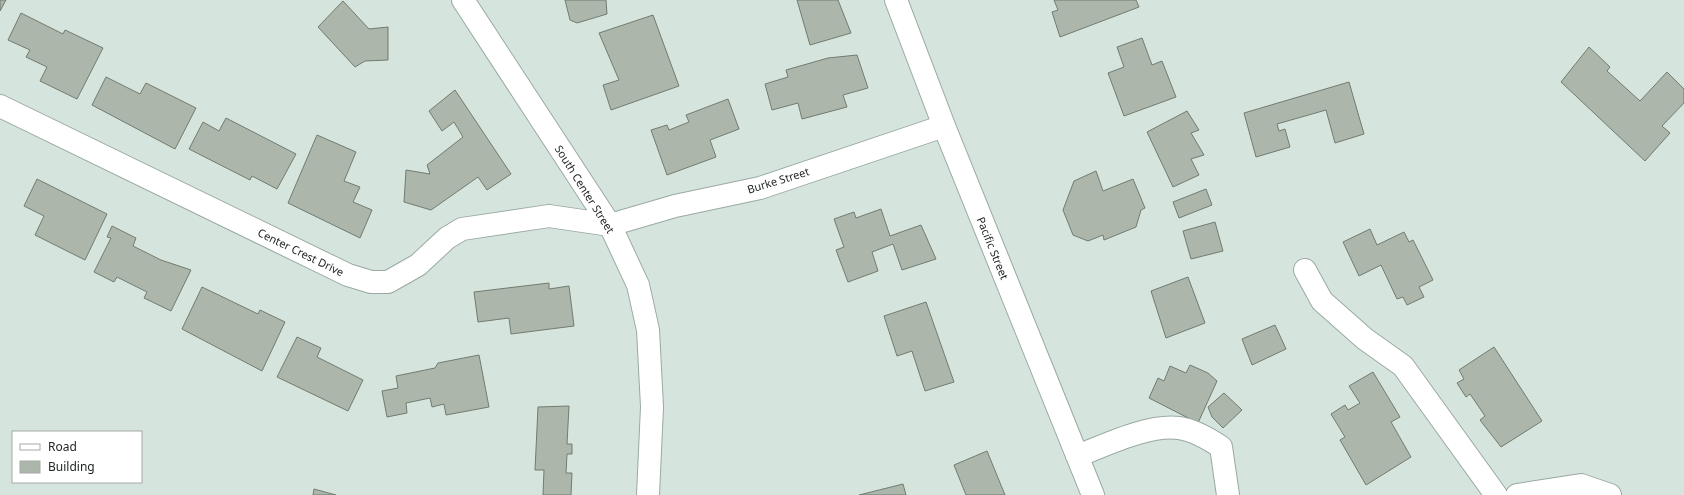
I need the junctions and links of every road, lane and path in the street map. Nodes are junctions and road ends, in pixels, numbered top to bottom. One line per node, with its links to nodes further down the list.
1 (463, 0): 5 (street, South Center Street)
2 (896, 0): 4 (street, Pacific Street)
3 (0, 106): 5 (street, Center Crest Drive)
4 (944, 126): 5 (street, Burke Street); 7 (street, Pacific Street)
5 (610, 225): 8 (street, South Center Street)
6 (1305, 270): 11 (street)
7 (1077, 456): 9 (street, Pacific Street); 10 (street)
8 (648, 495)
9 (1093, 495)
10 (1228, 495)
11 (1496, 495)
12 (1517, 495): 13 (street)
13 (1610, 495)

